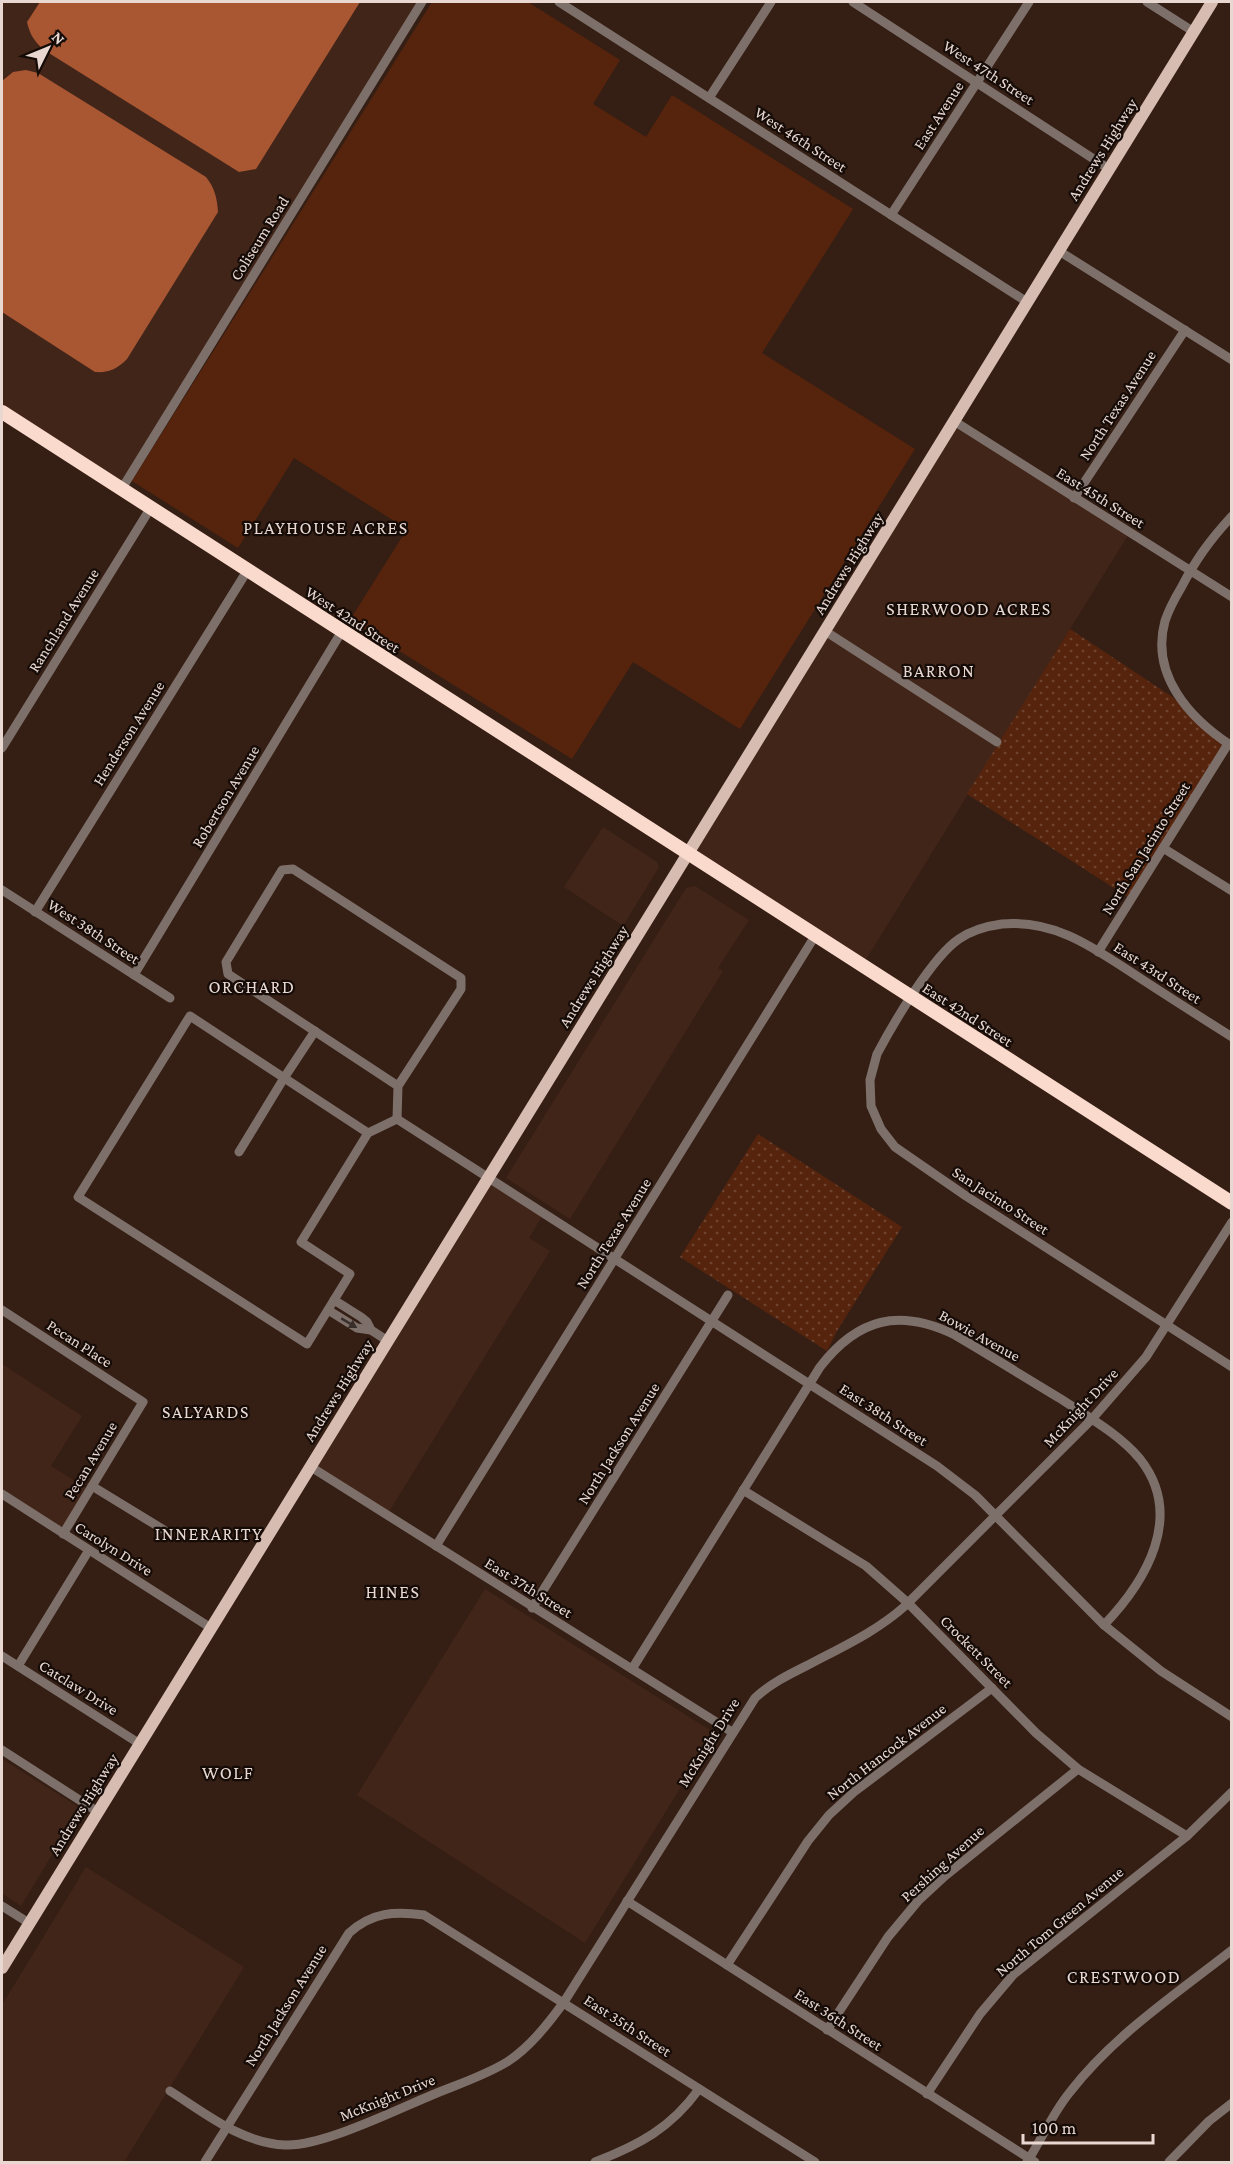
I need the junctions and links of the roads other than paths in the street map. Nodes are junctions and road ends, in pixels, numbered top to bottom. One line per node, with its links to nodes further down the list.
1 (422, 2): 19 (street, Coliseum Road)
2 (559, 2): 10 (street, West 46th Street)
3 (771, 2): 10 (street)
4 (853, 2): 9 (street, West 47th Street)
5 (1029, 2): 9 (street, East Avenue)
6 (1147, 2): 8 (street)
7 (1212, 2): 8 (main road, Andrews Highway)
8 (1194, 32): 11 (main road, Andrews Highway)
9 (977, 82): 11 (street, West 47th Street); 12 (street, East Avenue)
10 (709, 98): 12 (street, West 46th Street)
11 (1109, 169): 13 (main road, Andrews Highway)
12 (891, 215): 14 (street, West 46th Street)
13 (1059, 251): 14 (main road, Andrews Highway); 15 (street)
14 (1027, 302): 18 (main road, Andrews Highway)
15 (1185, 330): 16 (street); 20 (street, North Texas Avenue)
16 (1232, 360)
17 (2, 412): 19 (highway, West 42nd Street)
18 (954, 421): 20 (street, East 45th Street); 26 (main road, Andrews Highway)
19 (121, 490): 21 (highway, West 42nd Street)
20 (1074, 498): 24 (street, East 45th Street)
21 (150, 508): 23 (highway, West 42nd Street); 30 (street, Ranchland Avenue)
22 (1232, 516): 24 (street, North San Jacinto Street)
23 (247, 571): 27 (highway, West 42nd Street); 35 (street, Henderson Avenue)
24 (1190, 571): 25 (street, East 45th Street); 29 (street, North San Jacinto Street)
25 (1232, 597)
26 (825, 631): 28 (street); 32 (main road, Andrews Highway)
27 (342, 632): 32 (highway, West 42nd Street); 38 (street, Robertson Avenue)
28 (997, 742)
29 (1230, 745): 31 (street, North San Jacinto Street)
30 (2, 748)
31 (1163, 848): 34 (street); 37 (street, North San Jacinto Street)
32 (688, 854): 36 (highway, East 42nd Street); 48 (main road, Andrews Highway)
33 (2, 891): 35 (street, West 38th Street)
34 (1232, 891)
35 (35, 912): 38 (street, West 38th Street)
36 (815, 936): 40 (highway, East 42nd Street); 51 (street, North Texas Avenue)
37 (1098, 951): 40 (street); 42 (street, East 43rd Street)
38 (134, 975): 39 (street, West 38th Street)
39 (170, 998)
40 (912, 998): 49 (highway, East 42nd Street); 57 (street, San Jacinto Street)
41 (315, 1031): 43 (street); 44 (street); 44 (street)
42 (1232, 1037)
43 (284, 1078): 46 (street); 47 (street); 55 (street)
44 (398, 1086): 45 (street)
45 (397, 1119): 46 (street); 48 (street)
46 (368, 1133): 53 (street)
47 (239, 1152)
48 (488, 1178): 51 (street, East 38th Street); 59 (main road, Andrews Highway)
49 (1232, 1203)
50 (1232, 1222): 57 (street, McKnight Drive)
51 (615, 1259): 56 (street, East 38th Street); 71 (street, North Texas Avenue)
52 (728, 1295): 56 (street, North Jackson Avenue)
53 (334, 1300): 55 (street); 58 (street)
54 (2, 1310): 62 (street, Pecan Place)
55 (328, 1310): 58 (street, one-way to 58)
56 (712, 1321): 61 (street, East 38th Street); 74 (street, North Jackson Avenue)
57 (1167, 1326): 60 (street, San Jacinto Street); 63 (street, McKnight Drive)
58 (371, 1330): 59 (street)
59 (388, 1341): 64 (main road, Andrews Highway)
60 (1232, 1367)
61 (808, 1383): 63 (street, Bowie Avenue); 66 (street, Bowie Avenue); 68 (street, East 38th Street)
62 (143, 1402): 65 (street, Pecan Avenue)
63 (1092, 1419): 68 (street, McKnight Drive); 75 (street, Bowie Avenue)
64 (311, 1467): 71 (street, East 37th Street); 76 (main road, Andrews Highway)
65 (93, 1486): 69 (street); 70 (street, Pecan Avenue)
66 (743, 1490): 73 (street, Crockett Street); 79 (street, Bowie Avenue)
67 (2, 1494): 70 (street, Carolyn Drive)
68 (995, 1515): 73 (street, McKnight Drive); 75 (street, East 38th Street)
69 (164, 1530)
70 (63, 1534): 72 (street, Carolyn Drive)
71 (436, 1546): 74 (street, East 37th Street)
72 (89, 1550): 76 (street, Carolyn Drive); 78 (street)
73 (908, 1603): 80 (street, Crockett Street); 82 (street, McKnight Drive)
74 (532, 1608): 79 (street, East 37th Street)
75 (1104, 1625): 81 (street, East 38th Street)
76 (211, 1628): 83 (main road, Andrews Highway)
77 (2, 1656): 78 (street, Catclaw Drive)
78 (18, 1666): 83 (street, Catclaw Drive)
79 (632, 1669): 82 (street, East 37th Street)
80 (992, 1688): 85 (street, Crockett Street); 94 (street, North Hancock Avenue)
81 (1232, 1717)
82 (732, 1732): 89 (street, McKnight Drive)
83 (140, 1744): 87 (main road, Andrews Highway)
84 (2, 1750): 87 (street)
85 (1078, 1769): 88 (street, Crockett Street); 97 (street, Pershing Avenue)
86 (1232, 1792): 88 (street, North Tom Green Avenue)
87 (98, 1812): 92 (main road, Andrews Highway)
88 (1187, 1836): 100 (street, North Tom Green Avenue)
89 (627, 1901): 94 (street, East 36th Street); 96 (street, McKnight Drive)
90 (2, 1906): 92 (street)
91 (424, 1915): 96 (street, East 35th Street); 102 (street, North Jackson Avenue)
92 (29, 1923): 95 (main road, Andrews Highway)
93 (1232, 1950): 103 (street)
94 (727, 1965): 97 (street, East 36th Street)
95 (2, 1968)
96 (564, 2002): 98 (street, East 35th Street); 102 (street, McKnight Drive)
97 (828, 2030): 100 (street, East 36th Street)
98 (699, 2089): 105 (street); 106 (street, East 35th Street)
99 (170, 2091): 102 (street, McKnight Drive)
100 (927, 2094): 103 (street, East 36th Street)
101 (1232, 2103): 107 (street)
102 (227, 2127): 104 (street, North Jackson Avenue)
103 (1030, 2161)
104 (205, 2163)
105 (595, 2163)
106 (815, 2163)
107 (1169, 2163)

